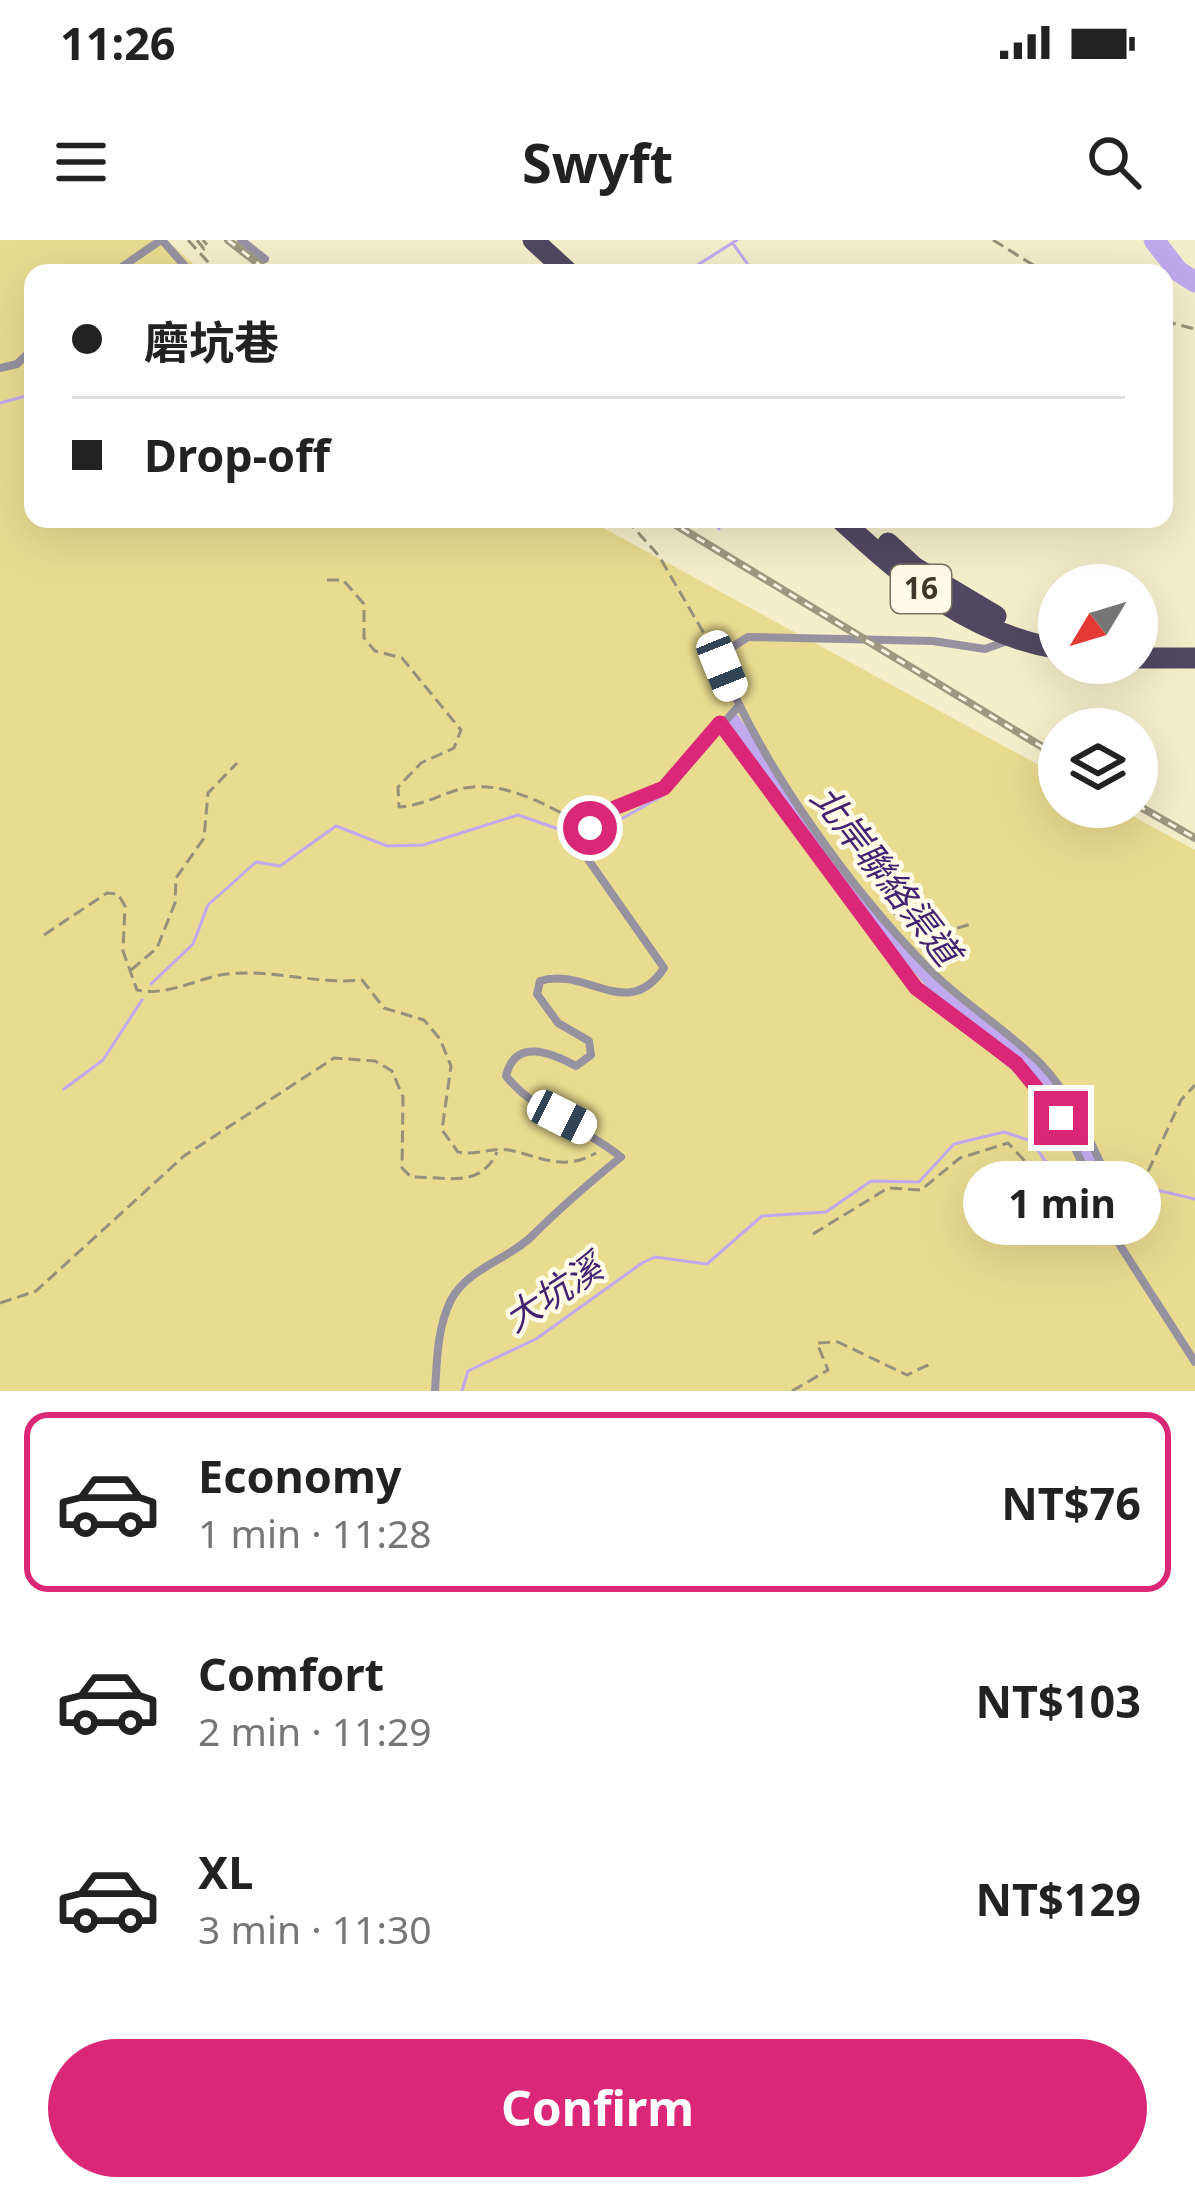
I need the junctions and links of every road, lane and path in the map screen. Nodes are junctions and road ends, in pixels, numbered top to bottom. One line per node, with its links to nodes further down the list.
1 (162, 240): 8 (lane); 9 (lane)
2 (188, 240): 10 (path)
3 (241, 240): 7 (lane)
4 (533, 240): 11 (main road)
5 (553, 240): 12 (main road)
6 (993, 240): 13 (path)
7 (265, 260)
8 (126, 264)
9 (183, 264)
10 (210, 264)
11 (559, 264)
12 (579, 264)
13 (1032, 264)
14 (633, 528): 25 (path)
15 (850, 528): 19 (main road, 16)
16 (871, 528): 18 (main road, 16)
17 (326, 580): 29 (path)
18 (1038, 629)
19 (1017, 637): 20 (main road, 16); 25 (lane)
20 (1038, 643)
21 (1158, 645): 22 (main road)
22 (1195, 646)
23 (1158, 658): 24 (main road)
24 (1195, 658)
25 (722, 666): 26 (lane)
26 (738, 707): 27 (lane); 30 (lane)
27 (720, 723): 29 (lane); 31 (lane)
28 (237, 763): 34 (path)
29 (590, 828): 36 (lane)
30 (880, 912): 31 (lane); 32 (path); 38 (lane)
31 (865, 923): 39 (lane)
32 (971, 924)
33 (44, 935): 34 (path)
34 (130, 971): 37 (path)
35 (1195, 1085): 38 (path)
36 (608, 1147): 37 (path); 44 (lane)
37 (497, 1150): 41 (path)
38 (1105, 1173)
39 (1091, 1183): 40 (path); 42 (lane)
40 (813, 1234)
41 (0, 1303)
42 (1195, 1362)
43 (930, 1364): 45 (path)
44 (436, 1391)
45 (791, 1391)

